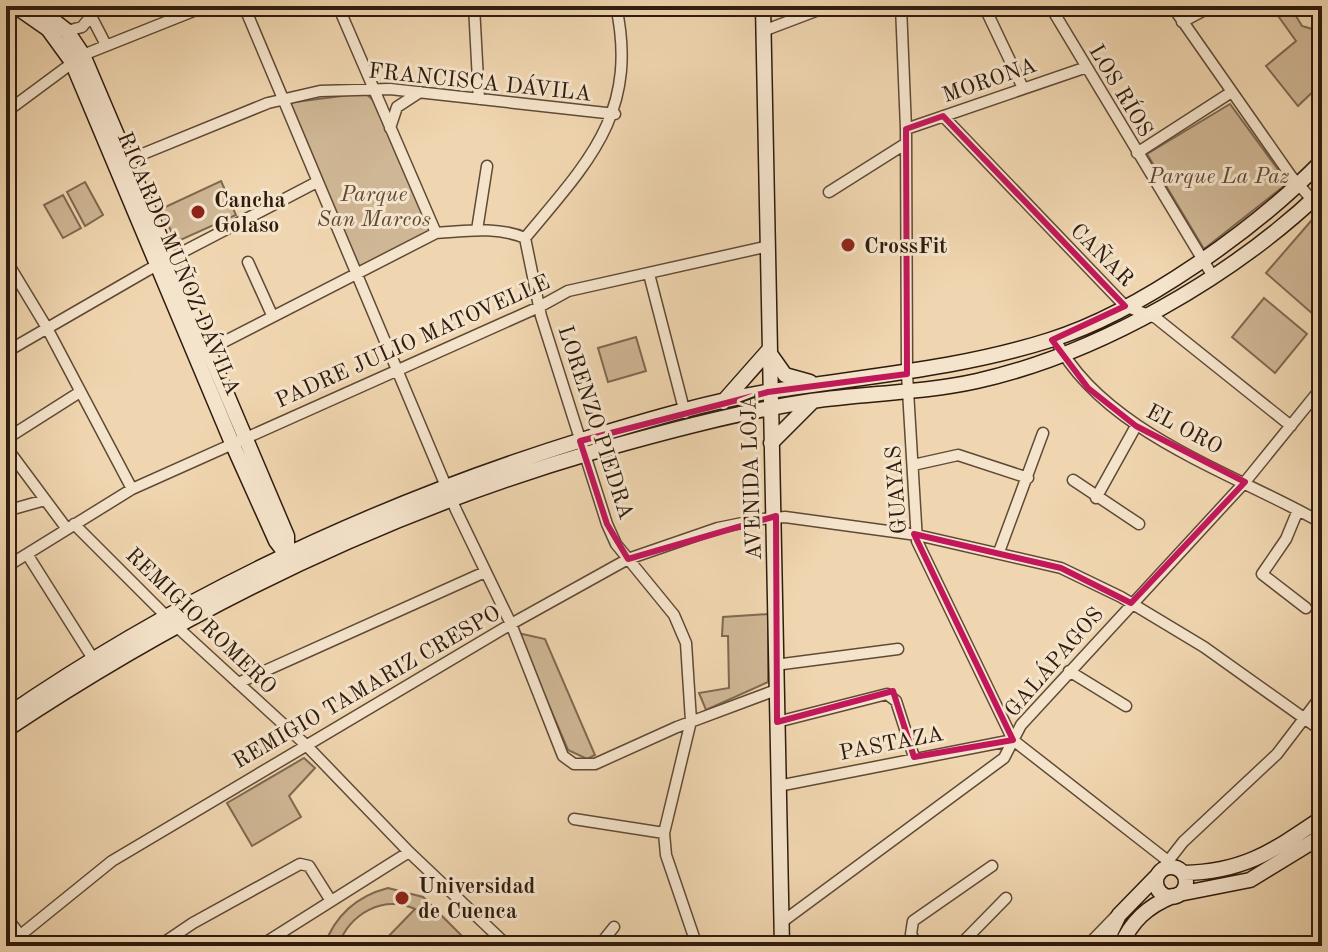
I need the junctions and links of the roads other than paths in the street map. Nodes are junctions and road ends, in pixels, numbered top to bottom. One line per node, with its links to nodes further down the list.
1 (15, 6): 20 (main road, RICARDO MUÑOZ DÁVILA)
2 (35, 6): 17 (main road, RICARDO MUÑOZ DÁVILA)
3 (206, 6): 19 (street)
4 (244, 6): 26 (street)
5 (338, 6): 22 (street)
6 (474, 6): 27 (street)
7 (616, 6): 29 (street)
8 (763, 6): 18 (main road, AVENIDA LOJA)
9 (829, 6): 18 (street)
10 (901, 6): 32 (street, GUAYAS)
11 (984, 6): 23 (street)
12 (1050, 6): 21 (street, LOS RÍOS)
13 (1172, 6): 16 (street)
14 (1212, 6): 16 (street)
15 (91, 11): 17 (street); 19 (street)
16 (1182, 22): 25 (street)
17 (67, 31): 20 (main road, RICARDO MUÑOZ DÁVILA)
18 (763, 31): 45 (main road, AVENIDA LOJA)
19 (106, 45): 20 (street)
20 (78, 59): 28 (street); 36 (main road, RICARDO MUÑOZ DÁVILA)
21 (1084, 68): 23 (street, MORONA); 34 (street, LOS RÍOS)
22 (373, 88): 24 (street, FRANCISCA DÁVILA); 26 (street, FRANCISCA DÁVILA); 31 (street)
23 (1023, 88): 30 (street, MORONA)
24 (421, 92): 27 (street, FRANCISCA DÁVILA); 31 (street)
25 (1230, 93): 34 (street); 39 (street)
26 (282, 99): 36 (street, FRANCISCA DÁVILA); 38 (street)
27 (479, 99): 29 (street, FRANCISCA DÁVILA)
28 (6, 112)
29 (615, 114): 44 (street)
30 (943, 116): 32 (street, MORONA); 53 (street, CAÑAR)
31 (390, 128): 43 (street)
32 (906, 129): 33 (street, GUAYAS)
33 (905, 144): 40 (street); 64 (street, GUAYAS)
34 (1137, 153): 46 (street, LOS RÍOS)
35 (1322, 161): 39 (main road)
36 (120, 163): 49 (main road, RICARDO MUÑOZ DÁVILA)
37 (487, 166): 42 (street)
38 (317, 182): 49 (street); 52 (street)
39 (1298, 186): 41 (street); 46 (main road)
40 (829, 192)
41 (1318, 201): 51 (main road)
42 (477, 230): 43 (street); 44 (street)
43 (436, 233): 52 (street)
44 (525, 238): 54 (street, LORENZO PIEDRA)
45 (769, 246): 50 (street, PADRE JULIO MATOVELLE); 59 (main road, AVENIDA LOJA)
46 (1202, 259): 51 (street, LOS RÍOS); 53 (main road)
47 (6, 260): 57 (street)
48 (248, 262): 56 (street)
49 (162, 263): 57 (street); 61 (main road, RICARDO MUÑOZ DÁVILA)
50 (649, 274): 54 (street, PADRE JULIO MATOVELLE); 73 (street)
51 (1212, 275): 55 (main road)
52 (356, 276): 56 (street); 63 (street)
53 (1125, 306): 55 (street, CAÑAR); 58 (main road)
54 (539, 307): 63 (street, PADRE JULIO MATOVELLE); 81 (street, LORENZO PIEDRA)
55 (1149, 313): 62 (main road); 75 (street, CAÑAR)
56 (272, 315): 61 (street)
57 (47, 328): 60 (street); 68 (street)
58 (1055, 339): 62 (street, EL ORO); 64 (main road)
59 (768, 351): 65 (main road); 69 (main road, AVENIDA LOJA); 72 (main road)
60 (6, 352)
61 (201, 354): 78 (main road, RICARDO MUÑOZ DÁVILA)
62 (1063, 354): 67 (main road); 74 (street, EL ORO)
63 (397, 368): 78 (street, PADRE JULIO MATOVELLE); 87 (street)
64 (907, 374): 65 (main road); 67 (street, GUAYAS)
65 (817, 384): 69 (main road)
66 (1322, 387): 75 (street, GALÁPAGOS)
67 (909, 391): 70 (main road); 82 (street, GUAYAS)
68 (80, 392): 77 (street); 86 (street)
69 (768, 392): 71 (main road, AVENIDA LOJA); 72 (main road)
70 (814, 401): 71 (main road); 79 (main road)
71 (769, 409): 72 (main road); 79 (main road, AVENIDA LOJA)
72 (725, 410): 73 (main road); 79 (main road); 81 (main road)
73 (685, 413): 81 (main road)
74 (1136, 426): 85 (street, EL ORO); 88 (street)
75 (1291, 426): 85 (street, GALÁPAGOS)
76 (1043, 433): 83 (street)
77 (6, 439)
78 (238, 440): 86 (street, PADRE JULIO MATOVELLE); 98 (main road, RICARDO MUÑOZ DÁVILA)
79 (771, 443): 92 (main road, AVENIDA LOJA)
80 (6, 447): 89 (street, REMIGIO ROMERO)
81 (582, 448): 87 (main road); 100 (street, LORENZO PIEDRA)
82 (913, 465): 83 (street); 96 (street, GUAYAS)
83 (1028, 478): 97 (street)
84 (1073, 480): 88 (street)
85 (1245, 482): 90 (street, EL ORO); 104 (street, GALÁPAGOS)
86 (132, 489): 95 (street, PADRE JULIO MATOVELLE)
87 (450, 493): 98 (main road); 102 (main road); 103 (street)
88 (1096, 498): 94 (street)
89 (45, 500): 91 (street); 95 (street, REMIGIO ROMERO)
90 (1298, 510): 93 (street, EL ORO); 105 (street)
91 (6, 511)
92 (775, 517): 96 (street, REMIGIO TAMARIZ CRESPO); 100 (street, REMIGIO TAMARIZ CRESPO); 111 (main road, AVENIDA LOJA)
93 (1322, 523)
94 (1139, 524)
95 (70, 527): 99 (street, PADRE JULIO MATOVELLE); 106 (street, REMIGIO ROMERO)
96 (917, 535): 97 (street); 123 (street, GUAYAS)
97 (999, 552): 104 (street)
98 (287, 553): 102 (main road, RICARDO MUÑOZ DÁVILA); 106 (main road)
99 (27, 554): 101 (street, PADRE JULIO MATOVELLE); 110 (street)
100 (628, 559): 107 (street, REMIGIO TAMARIZ CRESPO); 119 (street, LORENZO PIEDRA)
101 (6, 567)
102 (294, 567): 108 (main road)
103 (485, 572): 107 (street); 113 (street)
104 (1131, 603): 112 (street, GALÁPAGOS); 118 (street)
105 (1306, 608)
106 (165, 615): 108 (street, REMIGIO ROMERO); 110 (main road)
107 (511, 624): 119 (street); 124 (street, REMIGIO TAMARIZ CRESPO)
108 (176, 626): 110 (main road); 113 (street, REMIGIO ROMERO)
109 (898, 649): 111 (street)
110 (96, 663): 117 (main road); 121 (main road)
111 (775, 665): 114 (main road, AVENIDA LOJA)
112 (1069, 671): 116 (street); 123 (street, GALÁPAGOS)
113 (238, 683): 124 (street, REMIGIO ROMERO)
114 (776, 690): 119 (street); 120 (main road, AVENIDA LOJA)
115 (1322, 695): 118 (street)
116 (1126, 706)
117 (6, 716)
118 (1305, 716): 122 (street); 133 (street)
119 (691, 721): 129 (street, LORENZO PIEDRA)
120 (777, 722): 125 (street); 126 (main road, AVENIDA LOJA)
121 (6, 730)
122 (1322, 731)
123 (1013, 740): 125 (street, PASTAZA); 133 (street, GUAYAS); 139 (street, GALÁPAGOS)
124 (306, 745): 131 (street, REMIGIO ROMERO); 141 (street, REMIGIO TAMARIZ CRESPO)
125 (914, 757): 126 (street, PASTAZA)
126 (778, 786): 139 (main road, AVENIDA LOJA)
127 (1322, 818): 133 (main road)
128 (574, 819): 129 (street)
129 (664, 833): 148 (street, LORENZO PIEDRA)
130 (1322, 836): 134 (main road)
131 (409, 852): 136 (street); 146 (street, REMIGIO ROMERO)
132 (992, 866): 150 (street)
133 (1169, 869): 134 (main road); 134 (main road); 137 (main road)
134 (1176, 895): 154 (main road)
135 (1006, 898): 151 (street)
136 (331, 901): 144 (street); 145 (street)
137 (1129, 904): 152 (street); 153 (main road)
138 (6, 917): 141 (street)
139 (782, 922): 149 (main road, AVENIDA LOJA)
140 (614, 927): 147 (street)
141 (20, 935): 142 (street, REMIGIO TAMARIZ CRESPO); 143 (street)
142 (7, 946)
143 (29, 946)
144 (159, 946)
145 (260, 946)
146 (508, 946)
147 (604, 946)
148 (697, 946)
149 (782, 946)
150 (917, 946)
151 (959, 946)
152 (1087, 946)
153 (1104, 946)
154 (1121, 946)

